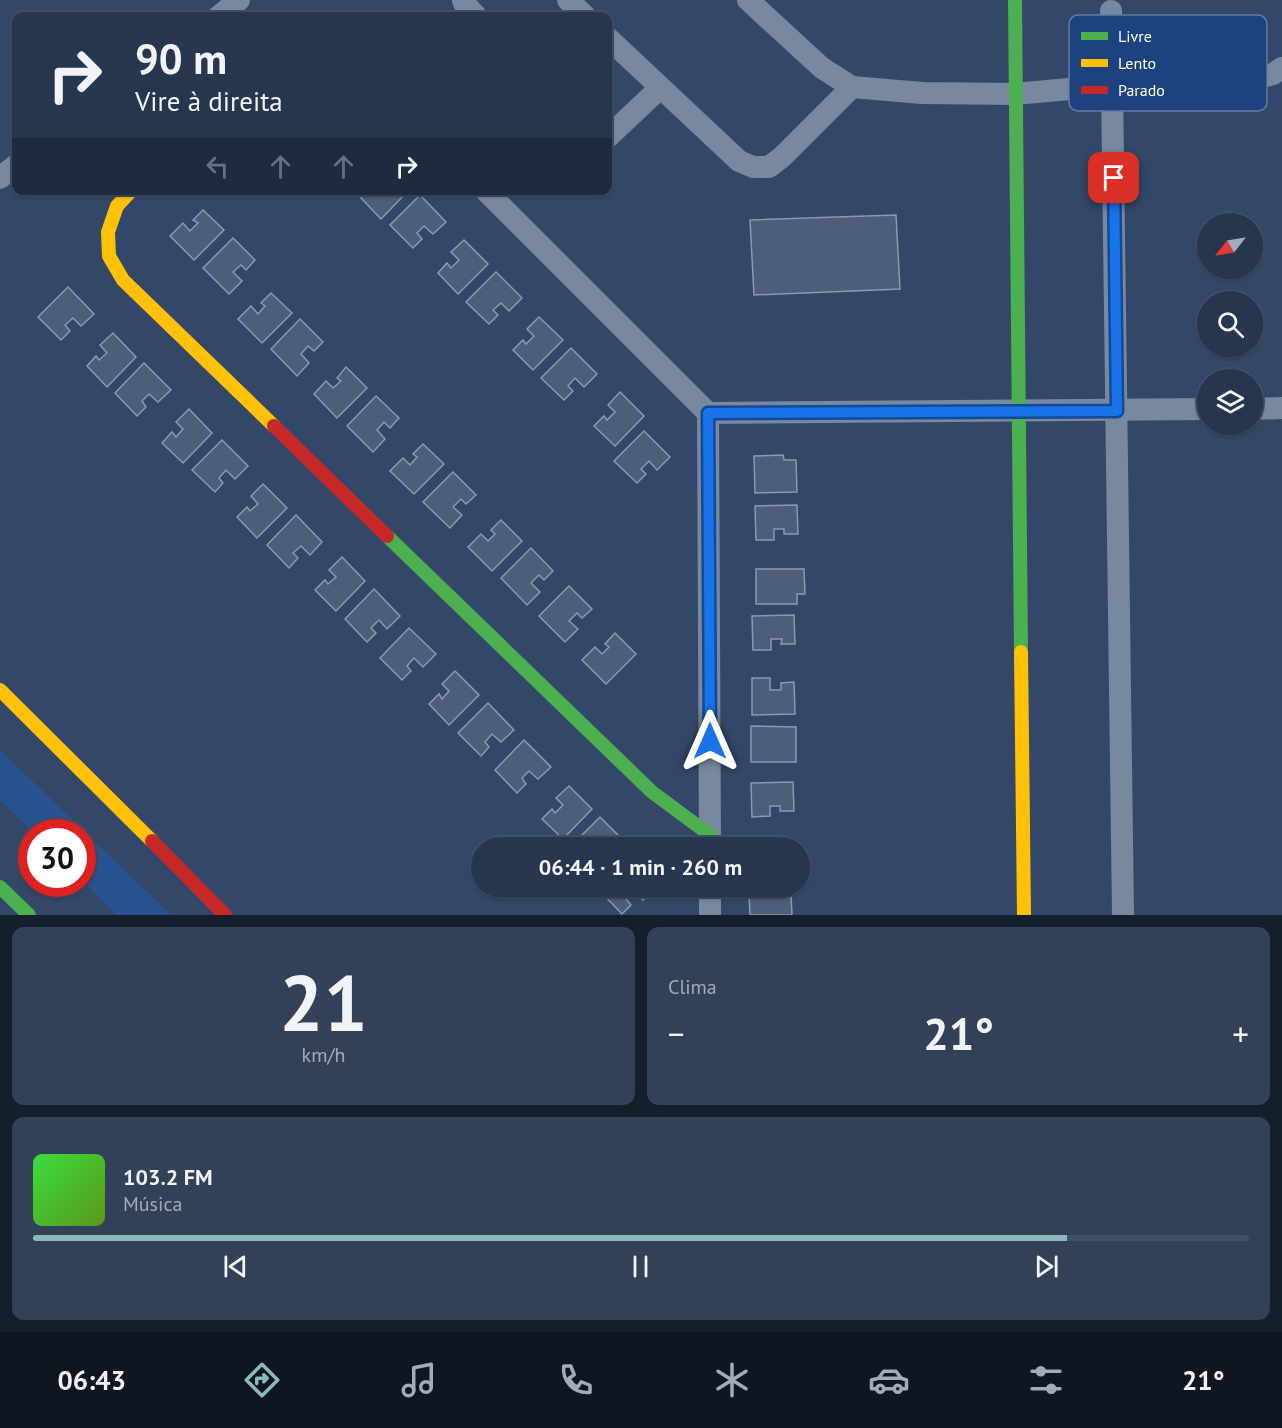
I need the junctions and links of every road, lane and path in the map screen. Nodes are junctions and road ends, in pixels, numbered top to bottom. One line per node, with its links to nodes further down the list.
1 (239, 0): 7 (street)
2 (463, 0): 8 (street)
3 (568, 0): 9 (street)
4 (748, 0): 14 (street)
5 (1015, 0): 17 (main road)
6 (1112, 11): 10 (street)
7 (224, 12)
8 (472, 12)
9 (581, 12)
10 (1112, 15)
11 (612, 42): 15 (street)
12 (1282, 68): 13 (street)
13 (1267, 76)
14 (852, 87): 15 (street); 17 (street)
15 (660, 88): 19 (street)
16 (1069, 89): 17 (street)
17 (1016, 94): 28 (main road)
18 (1113, 111): 27 (street)
19 (612, 133)
20 (12, 168): 21 (street)
21 (0, 178)
22 (127, 195): 31 (main road)
23 (490, 195): 29 (street)
24 (1282, 408): 26 (street)
25 (1197, 409): 27 (street)
26 (1263, 409)
27 (1117, 411): 28 (street); 39 (street)
28 (1019, 412): 29 (street); 38 (main road)
29 (708, 413): 32 (street)
30 (0, 690): 36 (main road)
31 (705, 837)
32 (710, 837)
33 (0, 887): 35 (main road)
34 (710, 897): 37 (street)
35 (28, 915)
36 (225, 915)
37 (710, 915)
38 (1024, 915)
39 (1123, 915)

